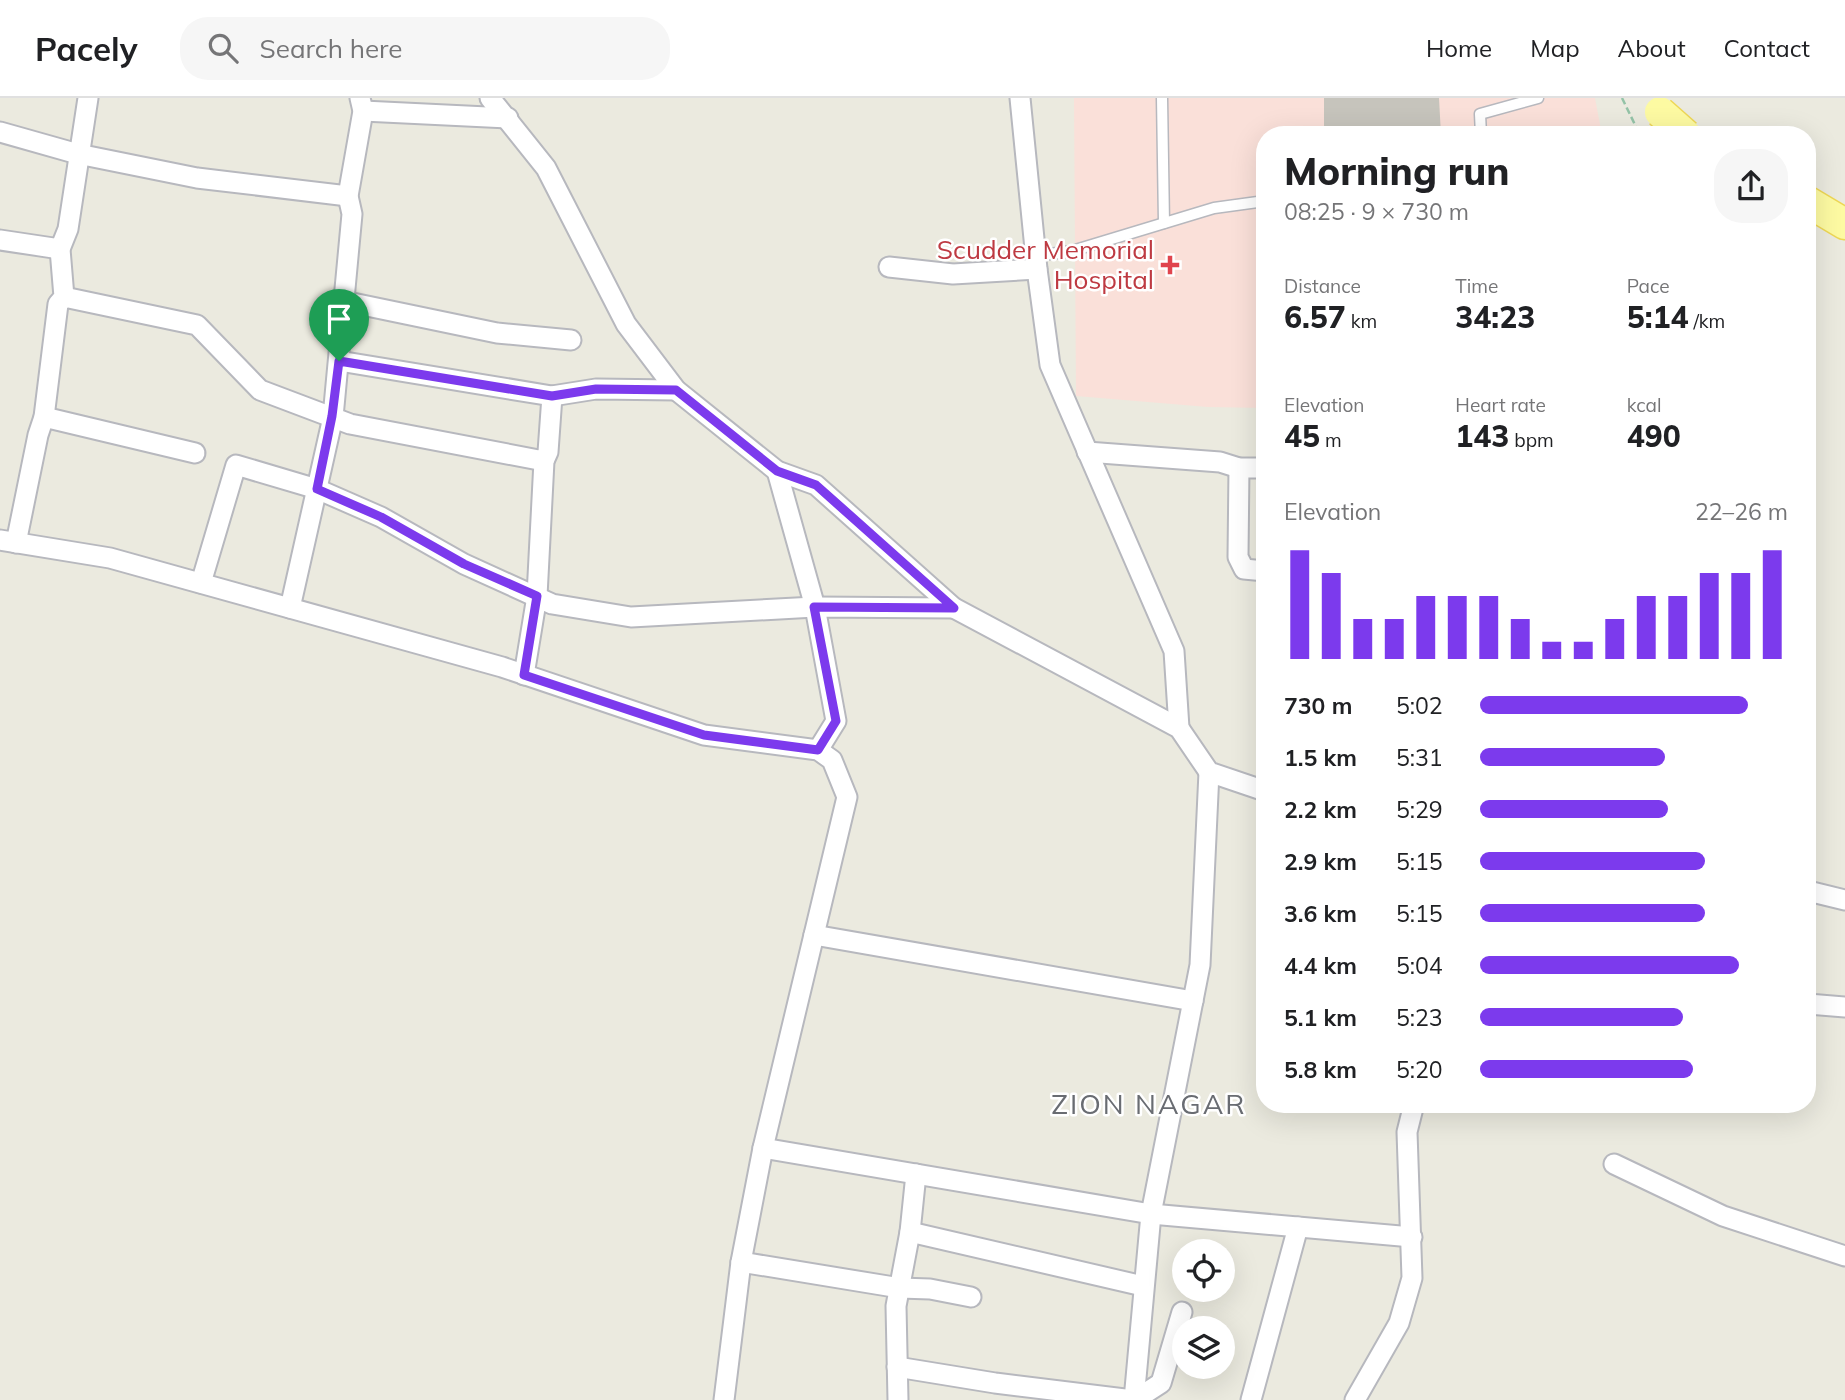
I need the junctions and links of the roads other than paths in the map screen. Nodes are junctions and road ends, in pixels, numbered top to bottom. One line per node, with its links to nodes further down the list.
1 (88, 98): 12 (street)
2 (490, 98): 8 (street)
3 (1020, 98): 20 (street)
4 (1162, 98): 16 (lane)
5 (1538, 98): 9 (lane)
6 (362, 105): 8 (street); 13 (street)
7 (1662, 111): 10 (main road, bridge)
8 (508, 118): 26 (street)
9 (1481, 126)
10 (1677, 126)
11 (0, 132): 12 (street)
12 (78, 154): 13 (street); 19 (street)
13 (348, 196): 23 (street)
14 (1256, 202): 16 (lane)
15 (1816, 207): 17 (main road)
16 (1164, 223): 20 (lane)
17 (1845, 224)
18 (0, 240): 19 (street)
19 (60, 249): 22 (street)
20 (1036, 262): 21 (street); 30 (street)
21 (889, 267)
22 (64, 297): 28 (street); 29 (street)
23 (344, 301): 24 (street); 25 (street)
24 (571, 340)
25 (339, 361): 27 (street); 28 (street)
26 (676, 390): 27 (street); 35 (street)
27 (552, 396): 32 (street)
28 (332, 416): 32 (street); 36 (street)
29 (44, 417): 31 (street); 37 (street)
30 (1087, 452): 33 (street); 45 (street)
31 (195, 453)
32 (544, 461): 40 (street)
33 (1240, 468): 34 (street); 38 (street)
34 (1256, 468)
35 (777, 471): 41 (street); 43 (street)
36 (317, 489): 39 (street); 40 (street); 42 (street)
37 (8, 541): 39 (street)
38 (1256, 570)
39 (201, 583): 42 (street)
40 (537, 596): 41 (street); 44 (street)
41 (814, 607): 43 (street); 46 (street)
42 (290, 608): 44 (street)
43 (954, 608): 45 (street)
44 (524, 675): 46 (street)
45 (1179, 728): 47 (street)
46 (818, 750): 51 (street)
47 (1209, 772): 48 (street); 52 (street)
48 (1256, 789)
49 (1816, 893): 50 (street)
50 (1845, 900)
51 (814, 935): 52 (street); 56 (street)
52 (1193, 1001): 59 (street)
53 (1816, 1005): 54 (street)
54 (1845, 1007)
55 (1411, 1113): 62 (street)
56 (763, 1148): 58 (street); 64 (street)
57 (1614, 1164): 63 (street)
58 (916, 1174): 59 (street); 61 (street)
59 (1151, 1214): 60 (street); 65 (street)
60 (1298, 1227): 62 (street); 73 (street)
61 (910, 1232): 65 (street); 66 (street)
62 (1412, 1237): 74 (street)
63 (1845, 1256)
64 (741, 1262): 66 (street); 70 (street)
65 (1143, 1286): 72 (street)
66 (900, 1287): 67 (street); 69 (street)
67 (971, 1297)
68 (1182, 1312): 72 (street)
69 (897, 1367): 71 (street); 72 (street)
70 (724, 1400)
71 (898, 1400)
72 (1134, 1400)
73 (1251, 1400)
74 (1355, 1400)

